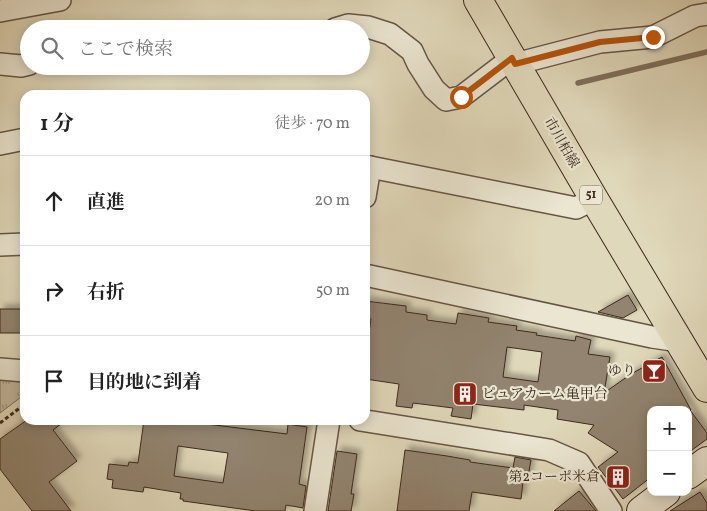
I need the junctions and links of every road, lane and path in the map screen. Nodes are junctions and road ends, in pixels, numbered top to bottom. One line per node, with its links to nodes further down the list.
1 (60, 0): 3 (street)
2 (478, 0): 6 (main road, 市川柏線 / 51)
3 (0, 11)
4 (707, 14): 6 (street)
5 (370, 28): 6 (street)
6 (513, 61): 12 (main road, 市川柏線 / 51)
7 (0, 64): 8 (street)
8 (20, 66)
9 (20, 140): 10 (street)
10 (0, 144)
11 (370, 168): 12 (street)
12 (594, 199): 16 (main road, 市川柏線 / 51)
13 (20, 244): 14 (street)
14 (0, 245)
15 (370, 276): 16 (street)
16 (679, 340): 19 (main road, 市川柏線 / 51)
17 (0, 369): 18 (street)
18 (20, 370)
19 (707, 388)
20 (20, 408): 22 (path)
21 (370, 422): 28 (street)
22 (0, 423)
23 (328, 425): 27 (street)
24 (707, 461): 25 (street)
25 (692, 472)
26 (661, 496): 29 (street)
27 (315, 511)
28 (611, 511)
29 (641, 511)

